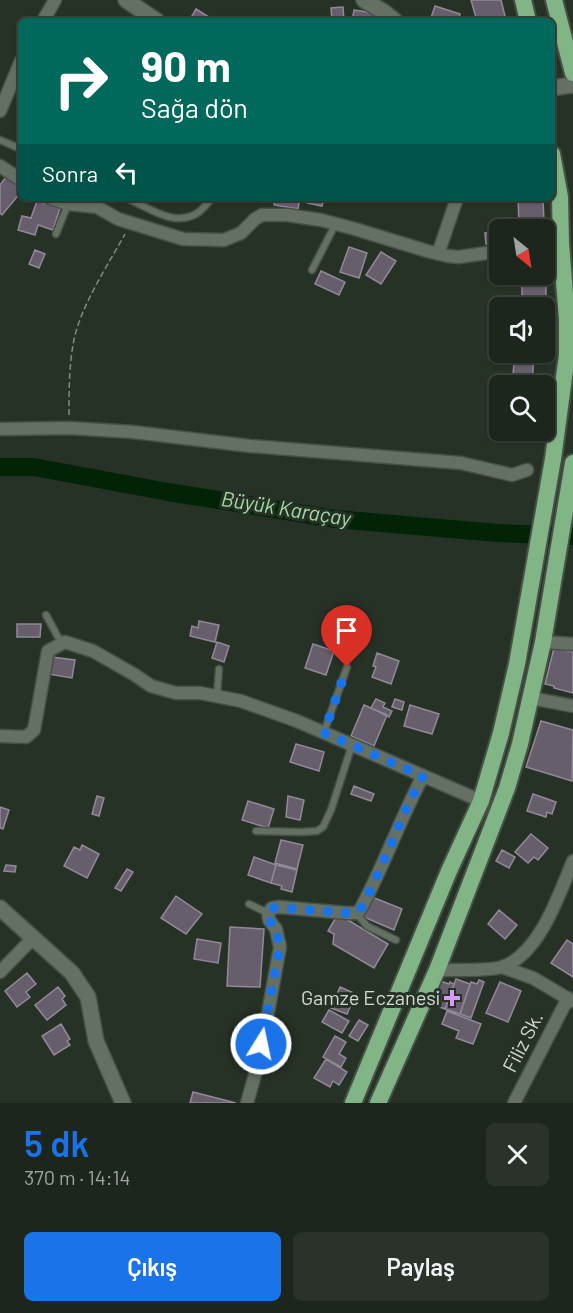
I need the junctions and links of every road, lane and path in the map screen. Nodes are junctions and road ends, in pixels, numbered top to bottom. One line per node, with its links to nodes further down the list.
1 (55, 0): 6 (street)
2 (126, 0): 7 (street)
3 (364, 0): 8 (street)
4 (523, 0): 9 (highway)
5 (554, 0): 11 (highway)
6 (45, 18)
7 (153, 18)
8 (391, 18)
9 (527, 18)
10 (18, 69): 14 (street)
11 (573, 73)
12 (573, 85): 13 (street)
13 (555, 88)
14 (0, 111)
15 (0, 140): 16 (lane)
16 (18, 148)
17 (0, 166): 19 (street)
18 (555, 170): 27 (highway)
19 (18, 178)
20 (59, 201): 24 (street)
21 (133, 201): 22 (lane)
22 (210, 201)
23 (457, 201): 30 (street)
24 (68, 204): 25 (street); 28 (lane)
25 (131, 224): 26 (street); 33 (path)
26 (335, 225): 30 (street); 32 (lane)
27 (555, 231)
28 (56, 234)
29 (489, 253): 30 (street)
30 (438, 254)
31 (555, 255): 50 (highway)
32 (312, 270)
33 (69, 428): 34 (street); 36 (street)
34 (0, 429)
35 (573, 463): 39 (highway)
36 (527, 470)
37 (46, 615): 38 (lane)
38 (65, 642): 43 (street); 47 (street)
39 (543, 642): 40 (street); 44 (highway)
40 (573, 645)
41 (347, 667): 46 (lane)
42 (219, 669): 43 (lane)
43 (217, 694): 46 (street)
44 (531, 698): 45 (street); 60 (highway)
45 (573, 706)
46 (324, 733): 48 (street)
47 (0, 736)
48 (352, 745): 49 (street); 51 (lane)
49 (423, 776): 50 (street); 56 (street)
50 (481, 801): 65 (highway)
51 (256, 831)
52 (573, 861): 59 (street)
53 (249, 904): 55 (lane)
54 (0, 908): 57 (street)
55 (268, 913): 56 (street); 64 (street)
56 (356, 913): 58 (lane)
57 (33, 938): 61 (street); 63 (street)
58 (396, 940)
59 (502, 967): 60 (street); 62 (street)
60 (437, 970): 66 (highway)
61 (0, 972)
62 (570, 1000): 67 (street, Filiz Sk.)
63 (123, 1103)
64 (247, 1103)
65 (353, 1103)
66 (378, 1103)
67 (514, 1103)

